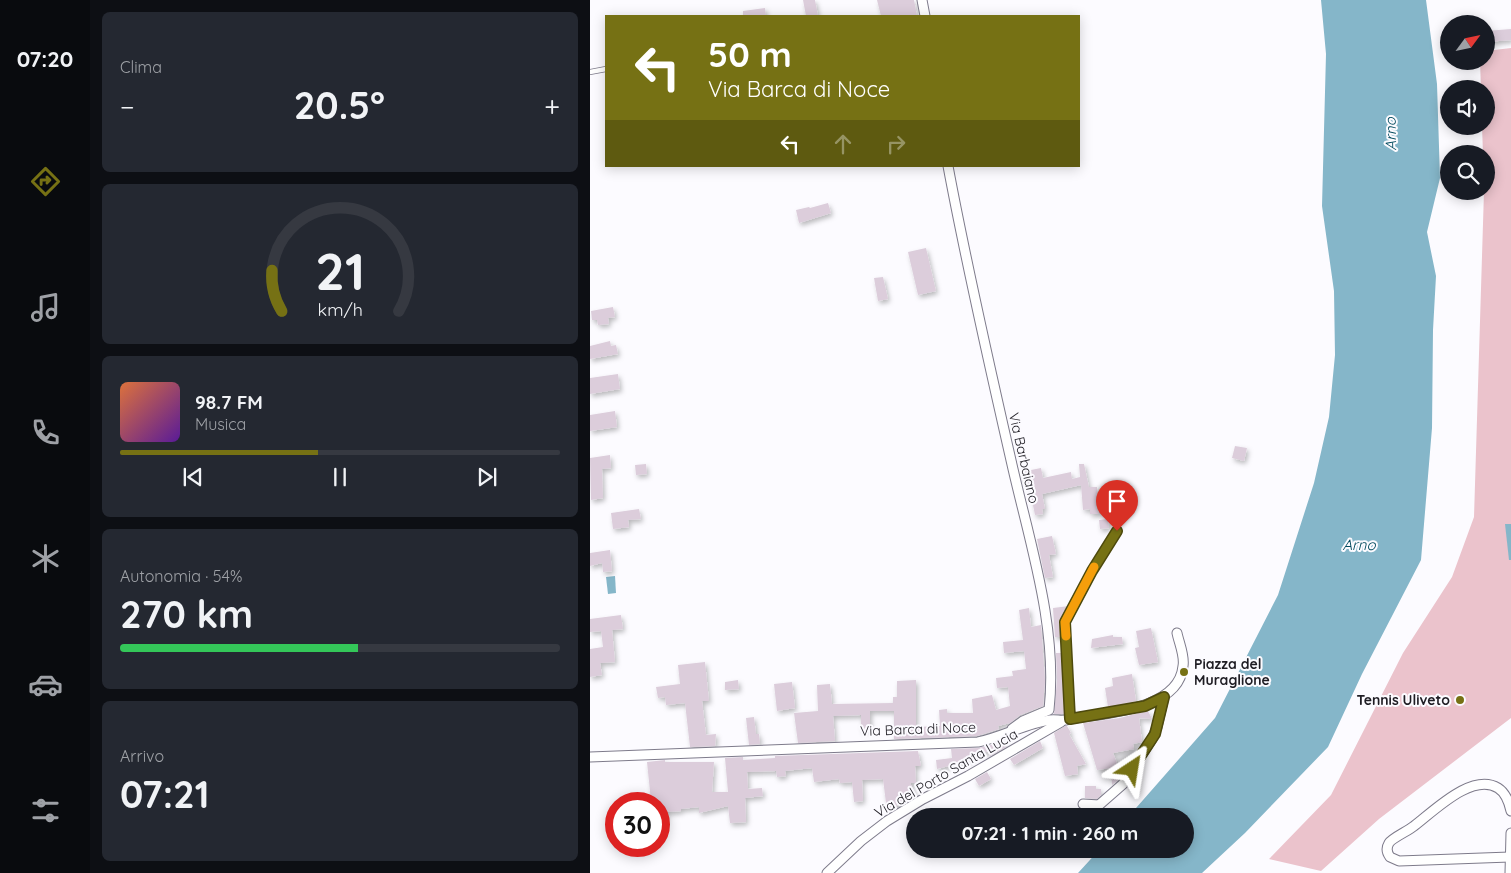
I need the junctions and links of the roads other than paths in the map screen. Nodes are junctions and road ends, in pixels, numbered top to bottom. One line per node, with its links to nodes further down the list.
1 (922, 0): 2 (street)
2 (925, 15)
3 (605, 69): 4 (lane)
4 (590, 72)
5 (948, 167): 10 (street, Via Barbaiano)
6 (1117, 531): 9 (lane)
7 (1177, 632): 8 (street)
8 (1164, 697): 9 (street, Via Barca di Noce); 12 (street)
9 (1065, 721): 10 (street, Via Barca di Noce); 16 (street, Via del Porto Santa Lucia)
10 (1008, 733): 11 (street, Via Barca di Noce)
11 (590, 757)
12 (1083, 804)
13 (1511, 811): 15 (street)
14 (1511, 833): 15 (street)
15 (1510, 857): 17 (street)
16 (827, 873)
17 (1510, 873)

